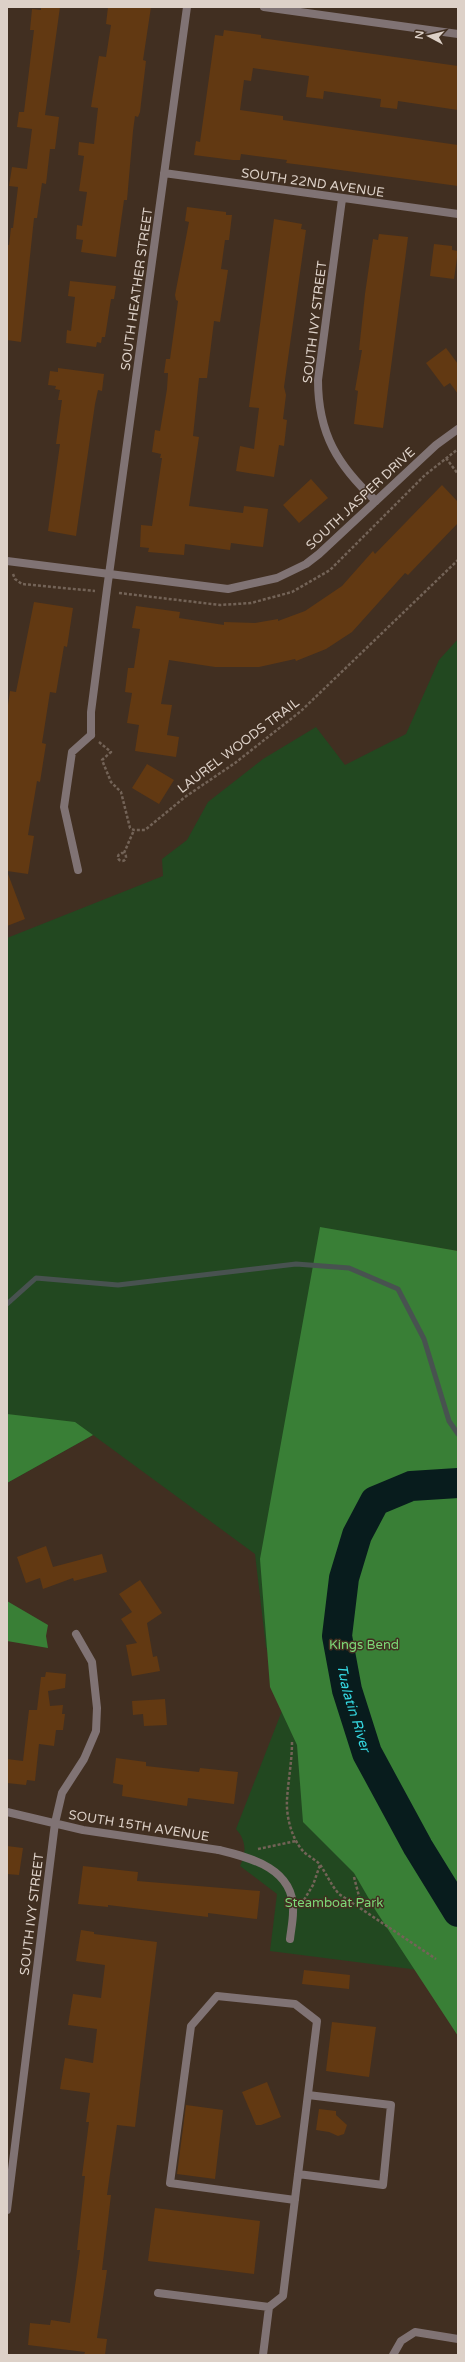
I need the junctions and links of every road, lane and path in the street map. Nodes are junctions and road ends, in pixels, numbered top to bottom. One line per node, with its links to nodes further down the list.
1 (187, 7): 4 (street, SOUTH HEATHER STREET)
2 (264, 7): 3 (street)
3 (458, 34)
4 (164, 174): 5 (street, SOUTH 22ND AVENUE); 13 (street, SOUTH HEATHER STREET)
5 (342, 199): 6 (street, SOUTH 22ND AVENUE); 10 (street, SOUTH IVY STREET)
6 (458, 214)
7 (458, 429): 8 (street, SOUTH JASPER DRIVE)
8 (436, 445): 9 (path); 10 (street, SOUTH JASPER DRIVE)
9 (458, 474)
10 (376, 501): 13 (street, SOUTH JASPER DRIVE)
11 (458, 560): 16 (path, LAUREL WOODS TRAIL)
12 (7, 561): 13 (street, SOUTH JASPER DRIVE); 14 (path)
13 (109, 575): 18 (street, SOUTH HEATHER STREET)
14 (96, 591)
15 (111, 752): 16 (path)
16 (134, 830): 17 (path)
17 (124, 853)
18 (78, 870)
19 (76, 1634): 22 (street, SOUTH IVY STREET)
20 (292, 1742): 23 (path)
21 (7, 1812): 22 (street, SOUTH 15TH AVENUE)
22 (55, 1823): 26 (street, SOUTH 15TH AVENUE); 31 (street, SOUTH IVY STREET)
23 (320, 1864): 25 (path); 26 (path)
24 (354, 1877): 25 (path)
25 (358, 1906): 28 (path)
26 (294, 1910): 27 (street)
27 (290, 1939)
28 (436, 1959)
29 (308, 2095): 30 (street); 30 (street); 32 (street)
30 (298, 2174): 32 (street)
31 (8, 2194): 33 (street, SOUTH IVY STREET)
32 (295, 2200): 35 (street)
33 (7, 2210)
34 (158, 2293): 35 (street)
35 (269, 2307): 37 (street)
36 (458, 2339): 38 (street)
37 (263, 2355)
38 (393, 2355)

